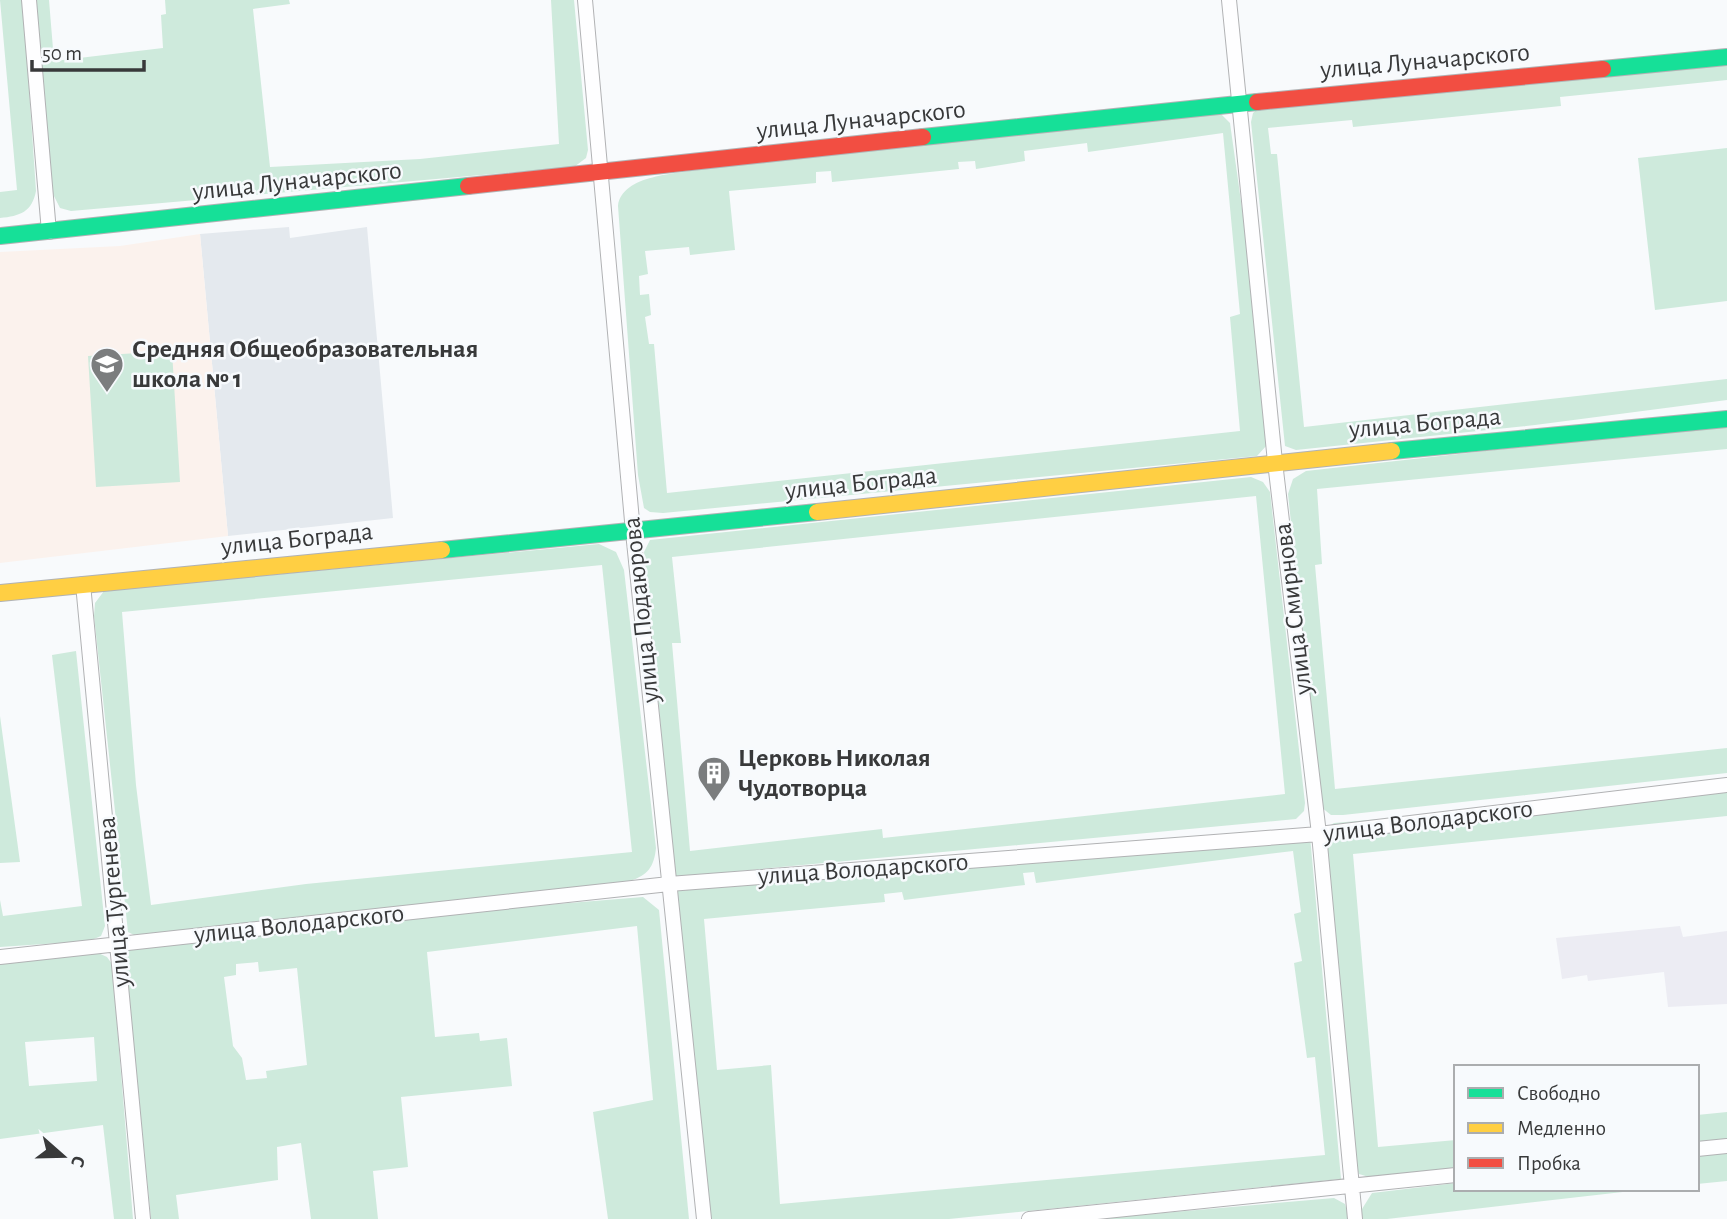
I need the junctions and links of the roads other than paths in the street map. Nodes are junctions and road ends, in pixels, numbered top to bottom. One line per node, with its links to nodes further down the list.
1 (29, 0): 7 (street)
2 (585, 0): 6 (street, улица Подаюрова)
3 (1229, 0): 5 (street, улица Смирнова)
4 (1727, 57): 5 (street, улица Луначарского)
5 (1241, 103): 6 (street, улица Луначарского); 10 (street, улица Смирнова)
6 (601, 174): 7 (street, улица Луначарского); 11 (street, улица Подаюрова)
7 (49, 232): 8 (street, улица Луначарского)
8 (0, 236)
9 (1727, 419): 10 (street, улица Бограда)
10 (1275, 462): 11 (street, улица Бограда); 15 (street, улица Смирнова)
11 (634, 532): 12 (street, улица Бограда); 16 (street, улица Подаюрова)
12 (83, 584): 13 (street, улица Бограда); 17 (street, улица Тургенева)
13 (0, 593)
14 (1727, 785): 15 (street, улица Володарского)
15 (1319, 834): 16 (street, улица Володарского); 22 (street, улица Смирнова)
16 (669, 884): 17 (street, улица Володарского); 24 (street, улица Подаюрова)
17 (118, 943): 18 (street, улица Володарского); 23 (street, улица Тургенева)
18 (0, 957)
19 (1727, 1146): 20 (street)
20 (1699, 1149)
21 (1454, 1175): 22 (street)
22 (1352, 1186): 25 (street); 26 (street, улица Смирнова)
23 (143, 1219)
24 (704, 1219)
25 (1029, 1219)
26 (1355, 1219)

